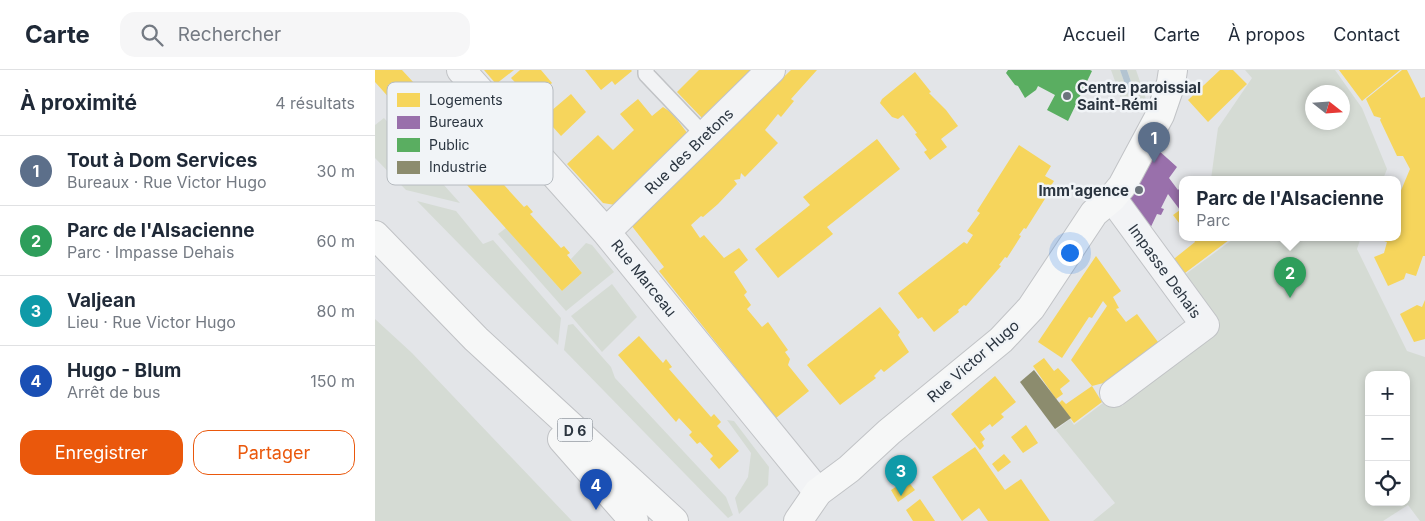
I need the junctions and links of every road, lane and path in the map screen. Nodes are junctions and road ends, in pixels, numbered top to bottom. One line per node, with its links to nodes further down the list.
1 (461, 70): 5 (street, Rue Marceau)
2 (647, 70): 6 (lane)
3 (771, 70): 6 (street, Rue des Bretons)
4 (1173, 70): 8 (main road, Rue Victor Hugo)
5 (472, 82)
6 (705, 136): 9 (street, Rue des Bretons)
7 (553, 173): 9 (street, Rue Marceau)
8 (1112, 198): 12 (street, Impasse Dehais); 13 (main road, Rue Victor Hugo)
9 (606, 232): 13 (street, Rue Marceau)
10 (375, 235): 11 (main road, D 6)
11 (476, 339): 14 (main road, D 6); 15 (main road, D 6)
12 (1115, 393)
13 (818, 492): 16 (main road, Rue Victor Hugo)
14 (634, 521)
15 (673, 521)
16 (798, 521)

